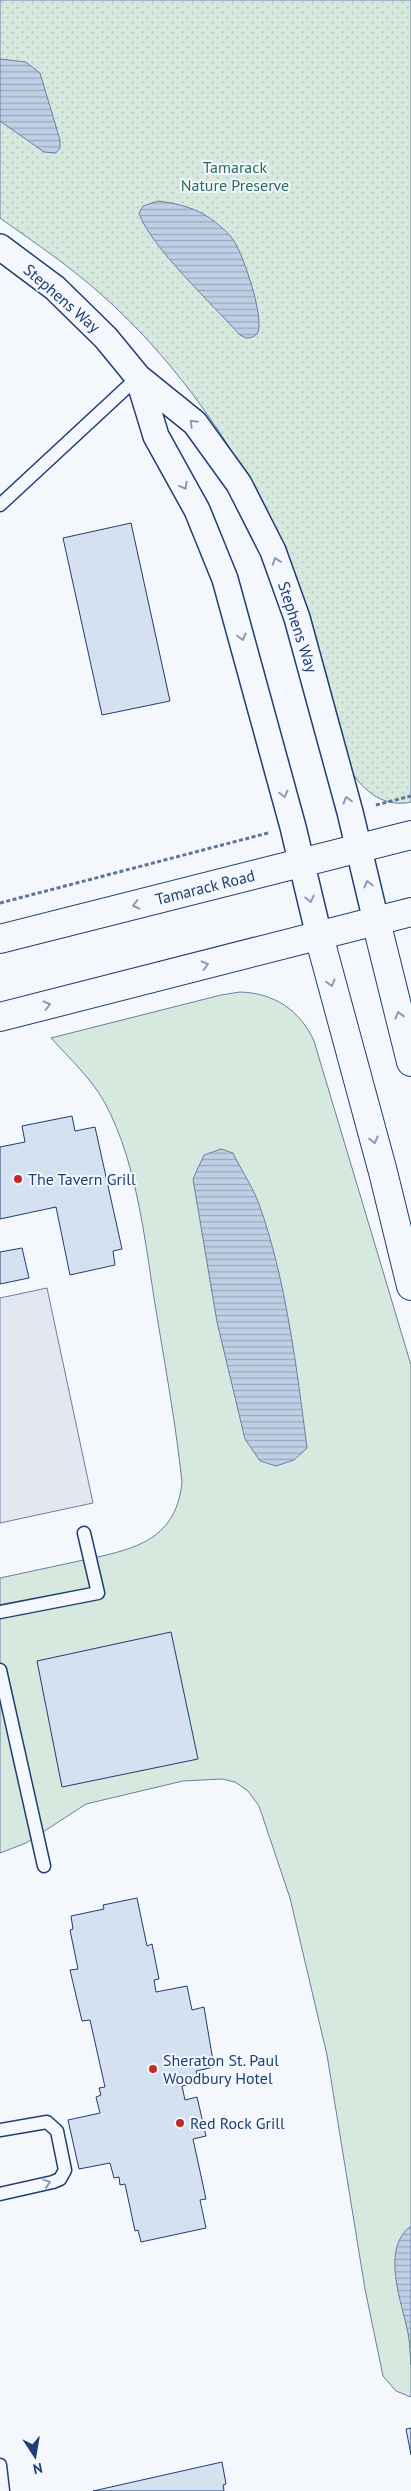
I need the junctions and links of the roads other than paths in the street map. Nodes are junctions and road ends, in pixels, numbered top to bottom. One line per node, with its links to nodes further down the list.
1 (0, 247): 2 (street, Stephens Way)
2 (138, 377): 3 (lane); 5 (street, Stephens Way, one-way to 2); 6 (street, Stephens Way, one-way to 6)
3 (0, 505)
4 (411, 834): 5 (main road, Tamarack Road)
5 (359, 848): 6 (main road, Tamarack Road); 8 (street, Stephens Way, one-way to 5)
6 (302, 862): 9 (street, Stephens Way, one-way to 9); 10 (main road, Tamarack Road, one-way to 10)
7 (411, 912): 8 (main road)
8 (376, 921): 9 (main road); 12 (main road, one-way to 8)
9 (319, 936): 11 (main road, one-way to 9); 13 (main road, one-way to 13)
10 (0, 940)
11 (0, 1017)
12 (411, 1062)
13 (411, 1286)
14 (84, 1533): 15 (lane)
15 (0, 1612)
16 (0, 1670): 17 (lane)
17 (44, 1866)
18 (0, 2130): 19 (lane, one-way to 18)
19 (0, 2194)
20 (0, 2465): 21 (lane)
21 (3, 2491)

